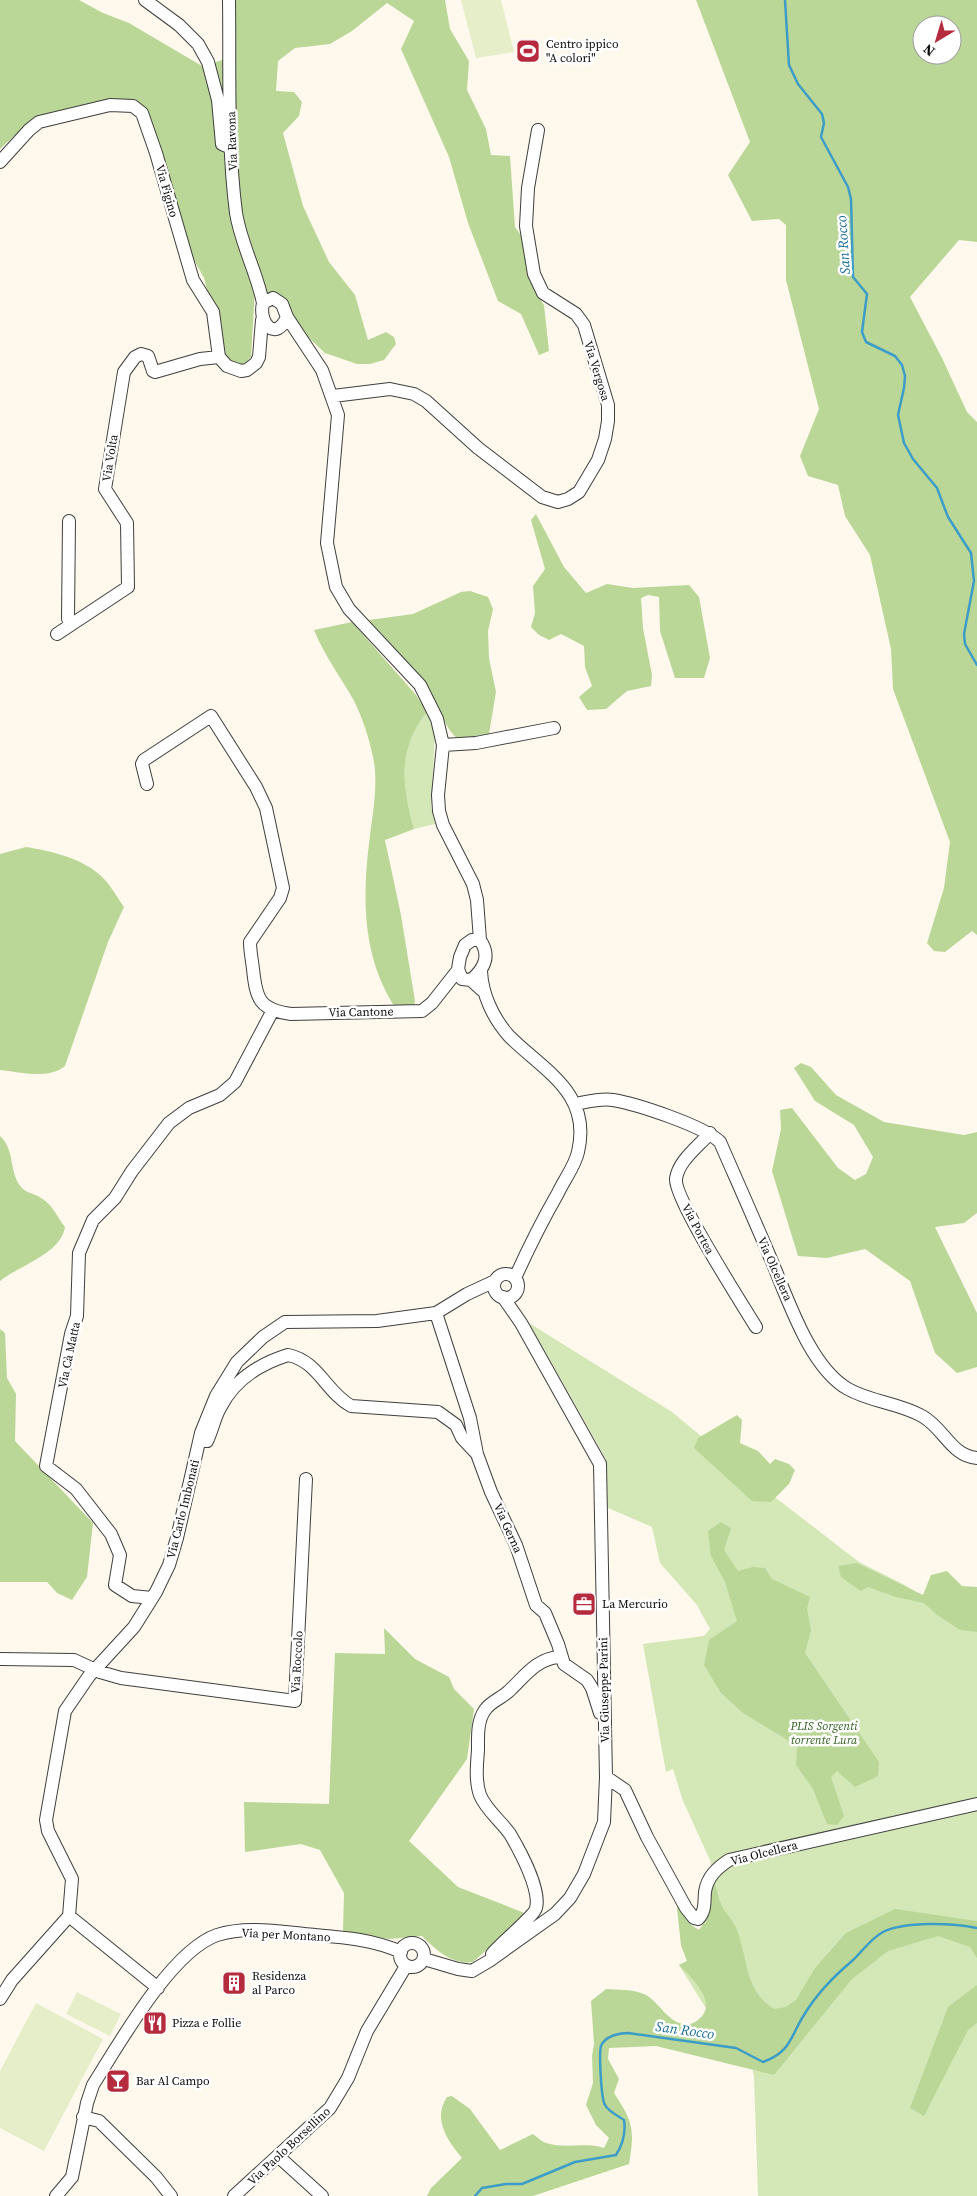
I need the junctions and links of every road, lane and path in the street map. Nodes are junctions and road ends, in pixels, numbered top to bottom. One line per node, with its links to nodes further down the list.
1 (144, 0): 4 (street)
2 (229, 0): 4 (street, Via Ravona)
3 (538, 130): 13 (street, Via Vergosa)
4 (231, 148): 6 (street, Via Ravona)
5 (0, 162): 12 (street, Via Figino)
6 (268, 301): 7 (street, Via Ravona); 8 (street)
7 (287, 317): 9 (street); 11 (street)
8 (262, 320): 9 (street); 10 (street)
9 (275, 329): 10 (street); 11 (street)
10 (261, 337): 12 (street)
11 (304, 346): 13 (street)
12 (219, 358): 15 (street, Via Volta)
13 (333, 396): 18 (street)
14 (68, 521): 15 (street)
15 (72, 624): 16 (street, Via Volta)
16 (57, 634)
17 (554, 728): 18 (street)
18 (443, 745): 20 (street)
19 (147, 784): 24 (street)
20 (474, 942): 21 (street); 22 (street)
21 (481, 971): 22 (street); 23 (street)
22 (464, 977): 23 (street); 24 (street, Via Cantone)
23 (482, 990): 25 (street)
24 (268, 1008): 37 (street, Via Cà Matta)
25 (575, 1104): 26 (street); 27 (street)
26 (710, 1133): 32 (street, Via Portea); 35 (street, Via Olcellera)
27 (507, 1281): 28 (street, Via Carlo Imbonati); 29 (street, Via Giuseppe Parini); 29 (street); 31 (street, Via Giuseppe Parini)
28 (467, 1294): 29 (street); 30 (street, Via Carlo Imbonati)
29 (502, 1296): 31 (street, Via Giuseppe Parini)
30 (436, 1313): 33 (street, Via Carlo Imbonati); 34 (street, Via Gerna)
31 (521, 1323): 41 (street, Via Giuseppe Parini)
32 (756, 1327)
33 (199, 1441): 34 (street); 37 (street, Via Carlo Imbonati)
34 (477, 1454): 38 (street, Via Gerna)
35 (977, 1458)
36 (306, 1479): 40 (street, Via Roccolo)
37 (152, 1598): 40 (street, Via Carlo Imbonati)
38 (560, 1657): 41 (street); 47 (street)
39 (0, 1659): 40 (street)
40 (95, 1669): 44 (street, Via Carlo Imbonati)
41 (604, 1727): 42 (street, Via Giuseppe Parini)
42 (606, 1777): 43 (street, Via Olcellera); 47 (street, Via Giuseppe Parini)
43 (977, 1804)
44 (69, 1916): 49 (street); 50 (street)
45 (401, 1952): 46 (street); 48 (street); 50 (street, Via per Montano)
46 (424, 1959): 47 (street, Via Giuseppe Parini); 48 (street)
47 (489, 1961)
48 (406, 1966): 53 (street, Via Paolo Borsellino)
49 (6, 1978): 51 (street)
50 (158, 1988): 52 (street, Via per Montano)
51 (0, 1999)
52 (83, 2117): 54 (street, Via per Montano); 55 (street)
53 (279, 2157): 56 (street, Via Paolo Borsellino); 57 (street)
54 (56, 2196)
55 (171, 2196)
56 (234, 2196)
57 (322, 2196)

